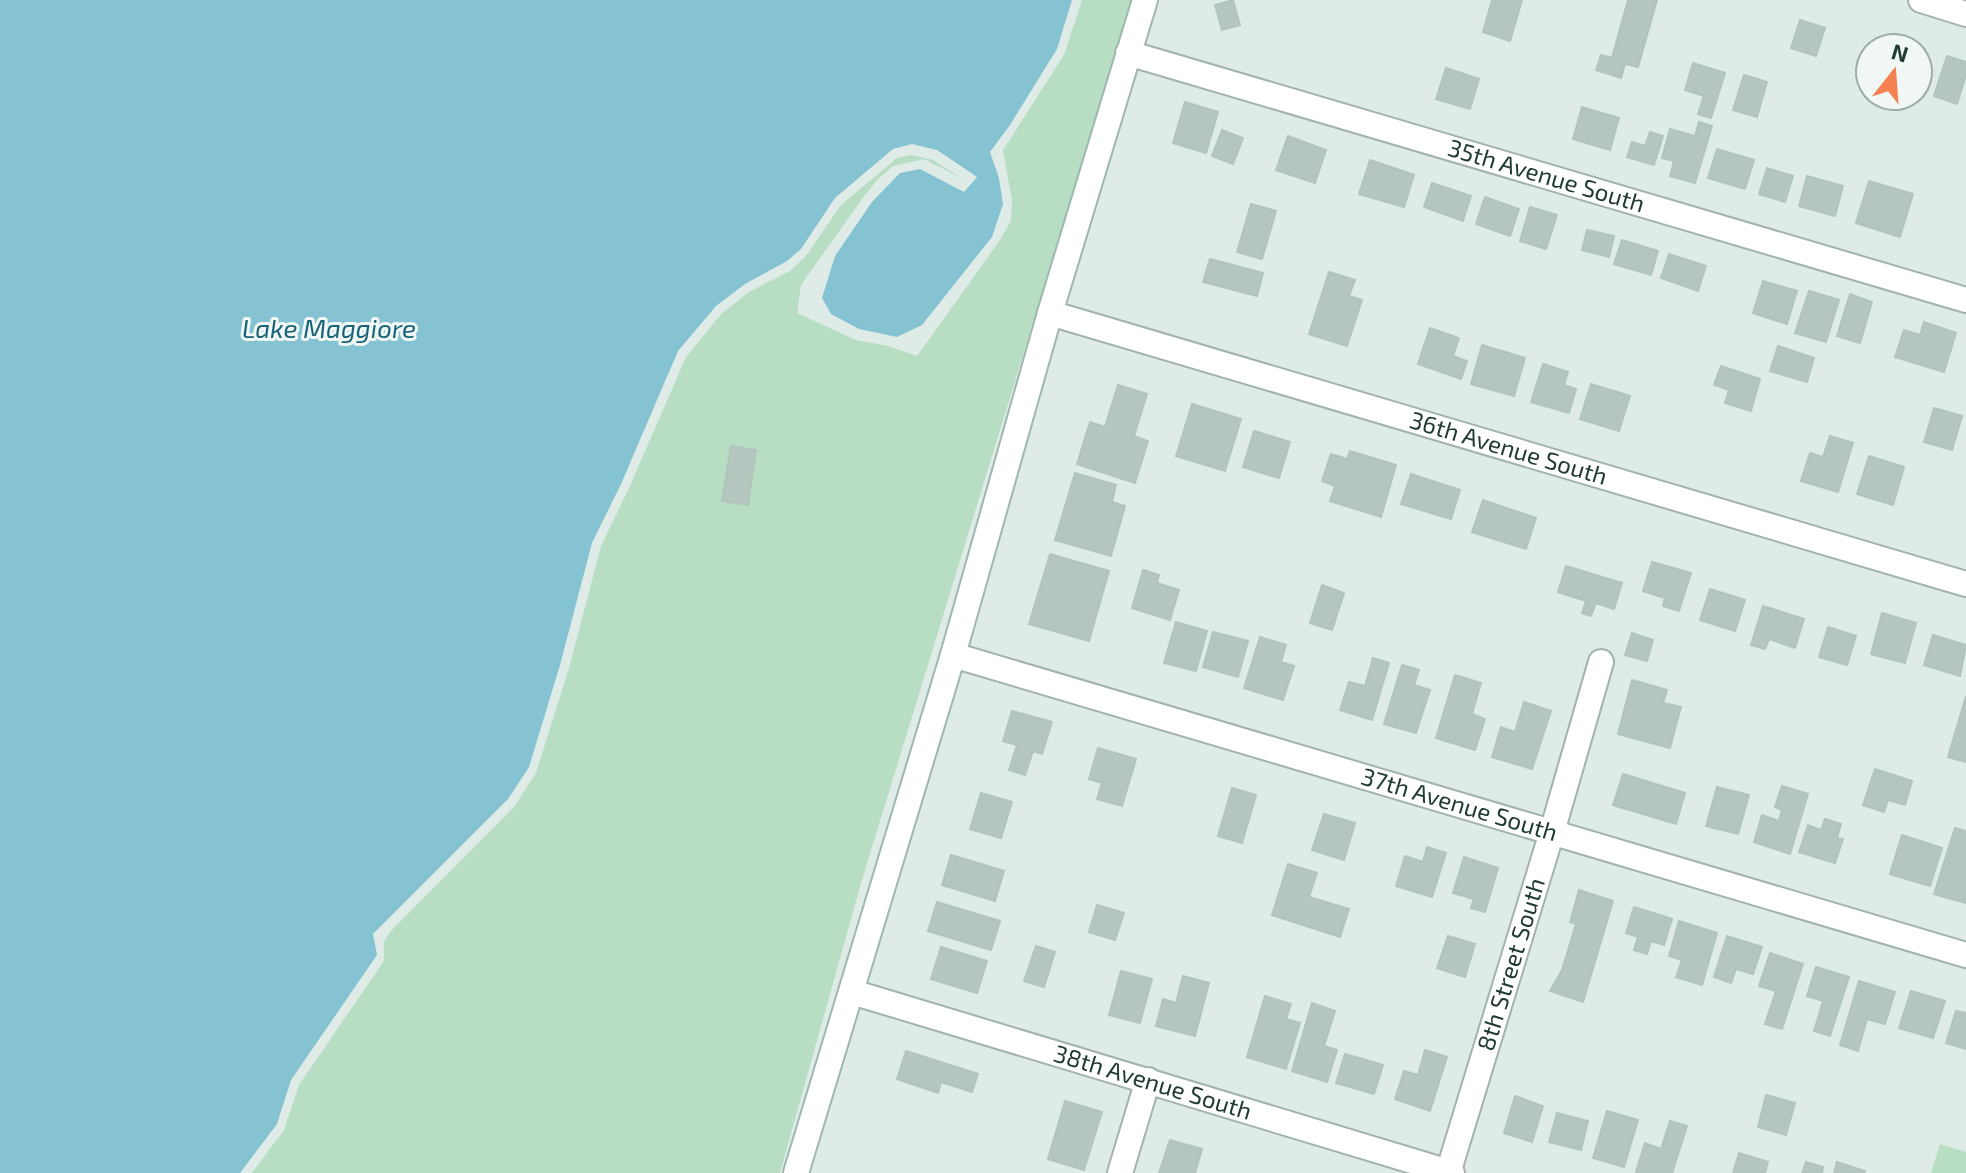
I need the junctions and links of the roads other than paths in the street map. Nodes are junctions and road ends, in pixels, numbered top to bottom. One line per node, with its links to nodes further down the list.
1 (1145, 0): 4 (street)
2 (1921, 0): 3 (street)
3 (1966, 14)
4 (1128, 53): 5 (street, 35th Avenue South); 6 (street)
5 (1966, 300)
6 (1050, 313): 7 (street, 36th Avenue South); 8 (street)
7 (1966, 584)
8 (953, 655): 10 (street, 37th Avenue South); 12 (street)
9 (1601, 662): 10 (street, 8th Street South)
10 (1552, 832): 11 (street, 37th Avenue South); 16 (street, 8th Street South)
11 (1966, 955)
12 (852, 992): 13 (street, 38th Avenue South); 14 (street)
13 (1148, 1080): 15 (street); 16 (street, 38th Avenue South)
14 (796, 1173)
15 (1120, 1173)
16 (1449, 1173)

